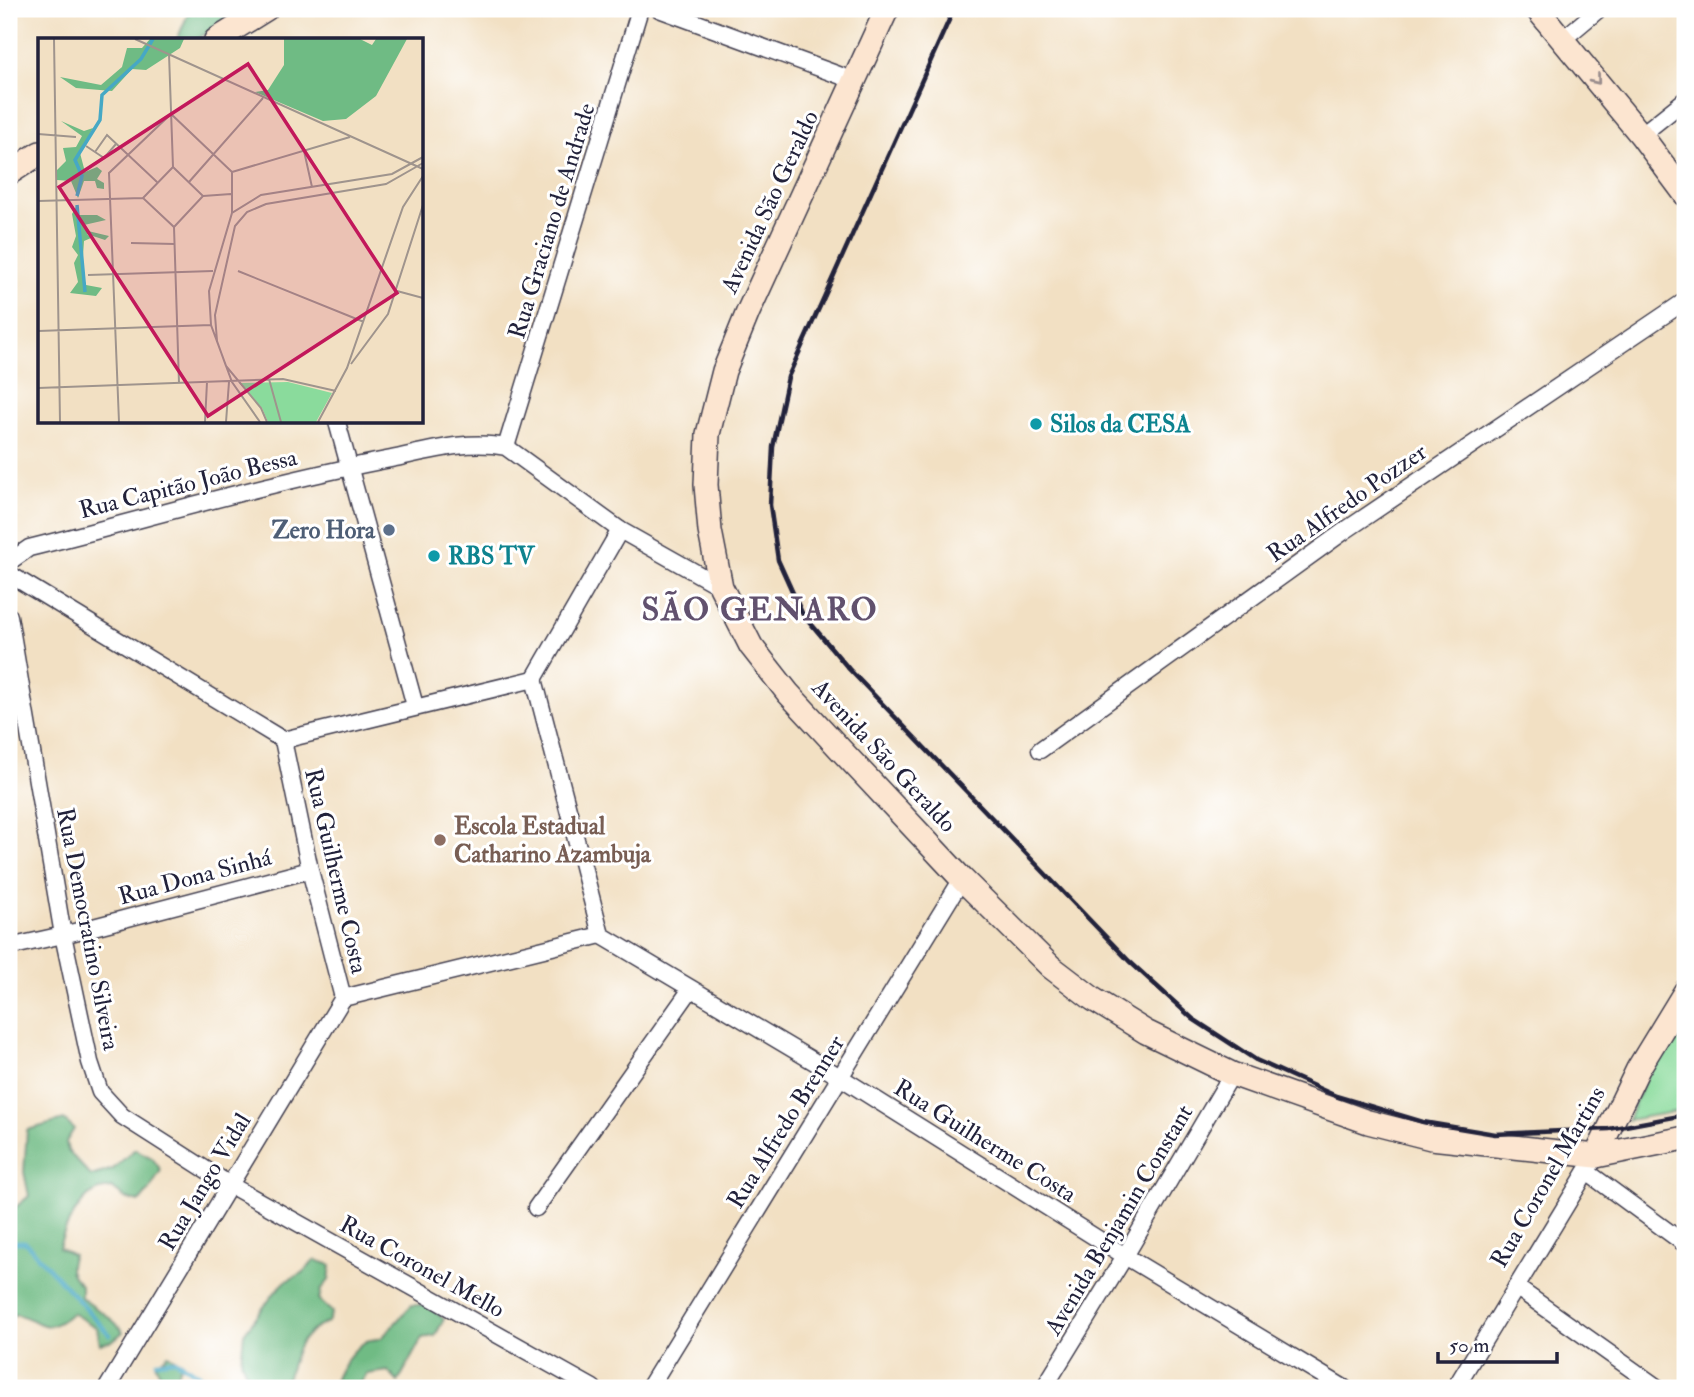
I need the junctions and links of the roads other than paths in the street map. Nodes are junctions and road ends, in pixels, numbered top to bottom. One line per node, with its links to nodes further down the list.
1 (266, 9): 7 (street)
2 (640, 9): 17 (street, Rua Graciano de Andrade)
3 (659, 9): 9 (street)
4 (887, 9): 9 (street, Avenida São Geraldo)
5 (1537, 9): 8 (street)
6 (1599, 9): 8 (street)
7 (225, 38)
8 (1562, 40): 11 (street, one-way to 11)
9 (855, 81): 22 (street, Avenida São Geraldo)
10 (1685, 100): 11 (street)
11 (1641, 135): 14 (street)
12 (38, 154): 13 (street)
13 (9, 173)
14 (1685, 194)
15 (1685, 301): 27 (street, Rua Alfredo Pozzer)
16 (338, 424): 18 (street)
17 (506, 447): 18 (street, Rua Capitão João Bessa); 19 (street)
18 (349, 467): 20 (street, Rua Capitão João Bessa); 25 (street)
19 (620, 530): 22 (street); 24 (street)
20 (9, 562)
21 (9, 574): 26 (street, Rua Guilherme Costa)
22 (722, 587): 29 (street, Avenida São Geraldo)
23 (9, 616): 30 (street, Rua Democratino Silveira)
24 (534, 678): 25 (street, Rua Guilherme Costa); 31 (street)
25 (415, 706): 26 (street, Rua Guilherme Costa)
26 (284, 740): 28 (street, Rua Guilherme Costa)
27 (1040, 750)
28 (310, 870): 30 (street, Rua Dona Sinhá); 35 (street, Rua Guilherme Costa)
29 (962, 879): 36 (street, Avenida São Geraldo); 37 (street, Rua Alfredo Brenner)
30 (63, 935): 32 (street, Rua Dona Sinhá); 40 (street, Rua Democratino Silveira)
31 (601, 936): 33 (street, Rua Guilherme Costa); 35 (street, Rua Guilherme Costa)
32 (9, 947)
33 (691, 989): 37 (street, Rua Guilherme Costa); 41 (street)
34 (1685, 992): 39 (street, Rua Coronel Martins)
35 (343, 998): 40 (street, Rua Jango Vidal)
36 (1232, 1074): 39 (street, Avenida São Geraldo); 43 (street, Avenida Benjamin Constant)
37 (841, 1077): 43 (street, Rua Guilherme Costa); 47 (street, Rua Alfredo Brenner)
38 (1685, 1138): 39 (street, Avenida São Geraldo)
39 (1591, 1164): 42 (street); 44 (street, Rua Coronel Martins)
40 (230, 1185): 45 (street, Rua Jango Vidal); 46 (street, Rua Coronel Mello)
41 (536, 1208)
42 (1685, 1244)
43 (1125, 1256): 48 (street, Avenida Benjamin Constant); 49 (street, Rua Guilherme Costa)
44 (1516, 1287): 50 (street, Rua Coronel Martins); 51 (street)
45 (107, 1388)
46 (593, 1388)
47 (649, 1388)
48 (1044, 1388)
49 (1344, 1388)
50 (1455, 1388)
51 (1658, 1388)

